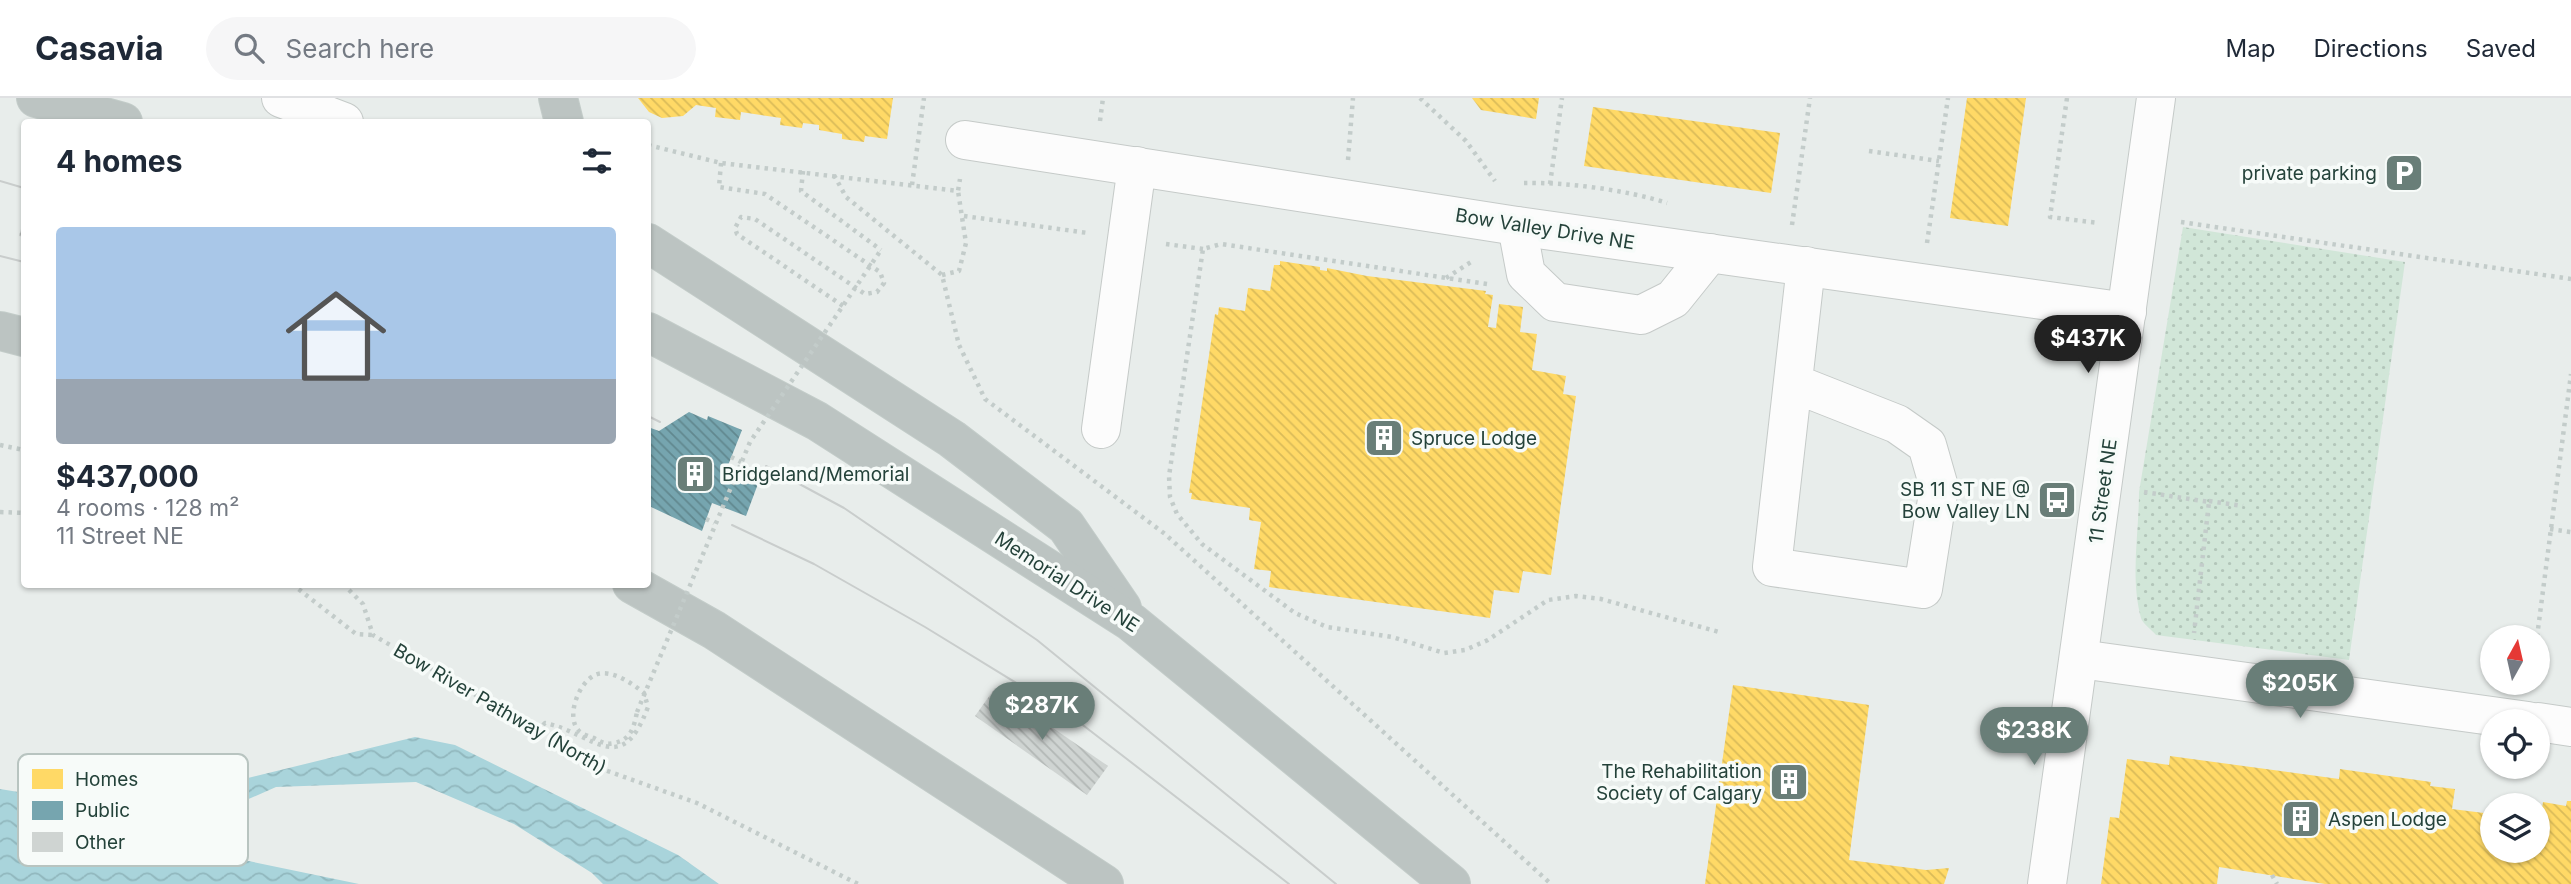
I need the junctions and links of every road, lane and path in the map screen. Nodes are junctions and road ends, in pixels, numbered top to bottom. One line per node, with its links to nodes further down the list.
1 (36, 98): 12 (highway)
2 (281, 98): 13 (street)
3 (558, 98): 14 (highway)
4 (923, 98): 26 (path)
5 (1353, 98): 28 (path)
6 (1420, 98): 24 (path)
7 (1562, 98): 23 (path)
8 (1810, 98): 35 (path)
9 (1948, 98): 18 (path)
10 (2067, 98): 30 (path)
11 (2156, 98): 31 (street, 11 Street NE)
12 (112, 119)
13 (336, 119)
14 (563, 119)
15 (965, 140): 20 (street, Bow Valley Drive NE); 27 (path)
16 (651, 146): 19 (path)
17 (1869, 152): 18 (path)
18 (1939, 161): 38 (path)
19 (721, 163): 21 (path); 40 (path, bridge)
20 (1137, 166): 28 (street, Bow Valley Drive NE); 47 (street)
21 (803, 171): 22 (path); 40 (path, bridge)
22 (834, 175): 26 (path); 36 (path)
23 (1550, 182): 25 (path); 29 (path); 32 (path)
24 (1496, 183)
25 (1510, 183)
26 (912, 185): 27 (path)
27 (958, 191): 36 (path)
28 (1346, 198): 32 (street, Bow Valley Drive NE)
29 (1669, 203)
30 (2050, 216)
31 (2140, 216): 37 (path); 41 (street, 11 Street NE)
32 (1530, 228): 34 (street, Bow Valley Drive NE); 34 (street)
33 (651, 245): 62 (highway)
34 (1710, 253): 35 (street, Bow Valley Drive NE)
35 (1797, 265): 38 (street, Bow Valley Drive NE); 46 (street)
36 (942, 275): 78 (path)
37 (2571, 279)
38 (1921, 283): 41 (street, Bow Valley Drive NE)
39 (1490, 285): 64 (path)
40 (843, 306): 51 (path, bridge)
41 (2127, 312): 67 (street, 11 Street NE)
42 (0, 331): 44 (highway)
43 (651, 334): 62 (highway, Memorial Drive NE)
44 (21, 336)
45 (2571, 374): 57 (path)
46 (1793, 383): 46 (street)
47 (1101, 429)
48 (0, 445): 49 (path)
49 (21, 449)
50 (731, 457): 51 (path)
51 (741, 462): 56 (path, bridge)
52 (2243, 506): 66 (path)
53 (0, 512): 54 (path)
54 (21, 513)
55 (706, 519): 56 (path)
56 (714, 523): 71 (path, bridge)
57 (2550, 530): 58 (path); 63 (path)
58 (2571, 532)
59 (297, 588): 65 (path, Bow River Pathway (North))
60 (347, 588): 65 (path, Bow River Pathway (North))
61 (639, 588): 72 (highway)
62 (1131, 622): 77 (highway, Memorial Drive NE)
63 (2538, 625)
64 (1719, 632)
65 (373, 635): 71 (path, Bow River Pathway (North))
66 (2193, 641)
67 (2080, 659): 68 (street); 79 (street, 11 Street NE)
68 (2480, 714)
69 (2550, 724): 70 (street)
70 (2571, 727)
71 (537, 731): 74 (path, Bow River Pathway (North))
72 (1013, 822): 75 (highway); 76 (highway)
73 (2272, 875): 80 (path)
74 (858, 884)
75 (1059, 884)
76 (1104, 884)
77 (1451, 884)
78 (1551, 884)
79 (2047, 884)
80 (2277, 884)

